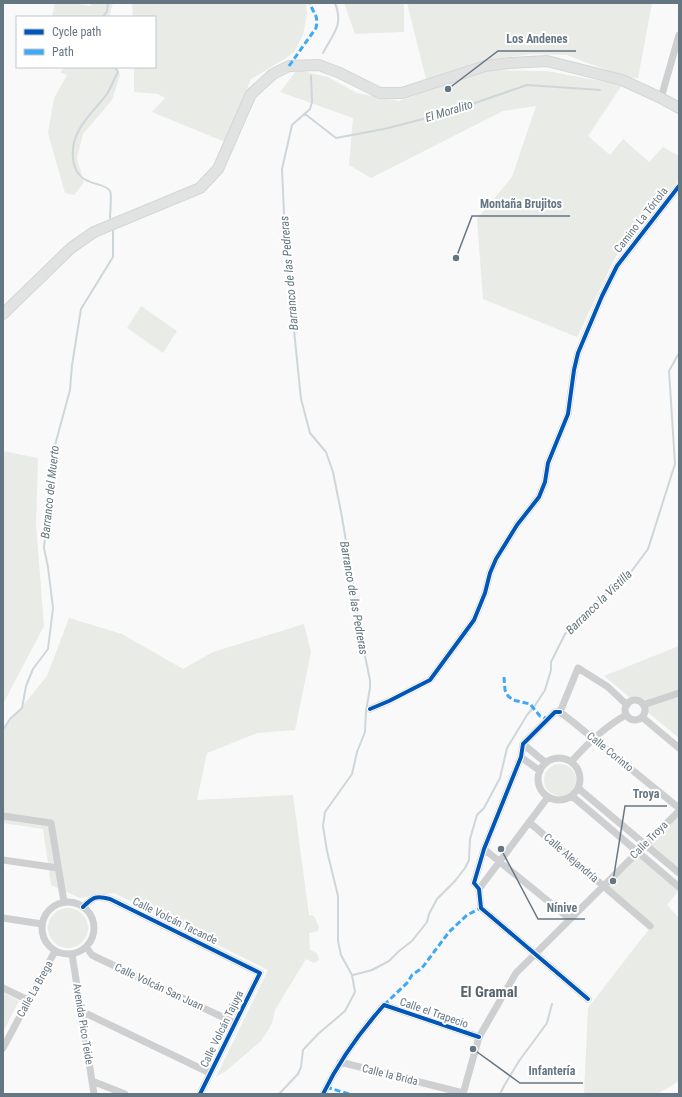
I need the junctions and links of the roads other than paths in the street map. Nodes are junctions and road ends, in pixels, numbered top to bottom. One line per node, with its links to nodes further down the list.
1 (679, 35): 2 (street)
2 (661, 98): 3 (main road); 5 (main road)
3 (679, 108)
4 (679, 186): 9 (street, Camino La Tórtola)
5 (3, 314)
6 (679, 693): 8 (street)
7 (626, 705): 8 (street); 10 (street); 11 (street)
8 (643, 705): 12 (street)
9 (370, 709)
10 (560, 712): 13 (street, Calle Corinto); 14 (street)
11 (626, 715): 12 (street); 13 (street)
12 (642, 717): 15 (street)
13 (593, 739): 17 (street); 23 (street, Calle Corinto)
14 (523, 744): 16 (street); 18 (street)
15 (679, 748)
16 (521, 757): 19 (street); 27 (street)
17 (571, 762): 18 (street); 20 (street)
18 (546, 763): 19 (street)
19 (540, 771): 22 (street)
20 (578, 788): 21 (street); 26 (street)
21 (572, 796): 22 (street); 28 (street)
22 (548, 797): 25 (street)
23 (679, 810): 26 (street, Calle Troya)
24 (3, 816): 31 (street)
25 (529, 822): 30 (street); 33 (street, Calle Alejandría)
26 (645, 844): 28 (street, Calle Troya); 32 (street)
27 (484, 849): 30 (street); 35 (street)
28 (637, 852): 33 (street, Calle Troya); 34 (street)
29 (3, 860): 31 (street)
30 (500, 861): 35 (street); 39 (street)
31 (58, 868): 36 (street)
32 (679, 873)
33 (603, 886): 39 (street, Calle Troya); 41 (street, Calle Alejandría)
34 (679, 887)
35 (479, 889): 45 (street)
36 (64, 902): 37 (street); 40 (street)
37 (83, 906): 42 (street); 46 (street, Calle Volcán Tacande)
38 (3, 918): 40 (street)
39 (570, 919): 45 (street, Calle Troya)
40 (42, 924): 43 (street)
41 (650, 926)
42 (86, 947): 44 (street); 51 (street, Calle Volcán San Juan)
43 (55, 951): 44 (street); 49 (street, Calle La Brega)
44 (72, 954): 50 (street, Avenida Pico Teide)
45 (534, 955): 48 (street); 52 (street, Calle Troya)
46 (260, 973): 51 (street, Calle Volcán Tajuya)
47 (3, 988): 49 (street)
48 (588, 999)
49 (28, 1000): 53 (street, Calle La Brega)
50 (81, 1011): 55 (street); 56 (street, Avenida Pico Teide)
51 (235, 1022): 55 (street, Calle Volcán Tajuya)
52 (479, 1037): 54 (street, Calle el Trapecio); 61 (street, Calle Troya)
53 (3, 1048)
54 (340, 1062): 60 (street); 61 (street, Calle la Brida)
55 (210, 1073): 59 (street, Calle Volcán Tajuya)
56 (92, 1081): 57 (street, Avenida Pico Teide); 58 (street)
57 (94, 1094)
58 (125, 1094)
59 (200, 1094)
60 (323, 1094)
61 (463, 1094)

